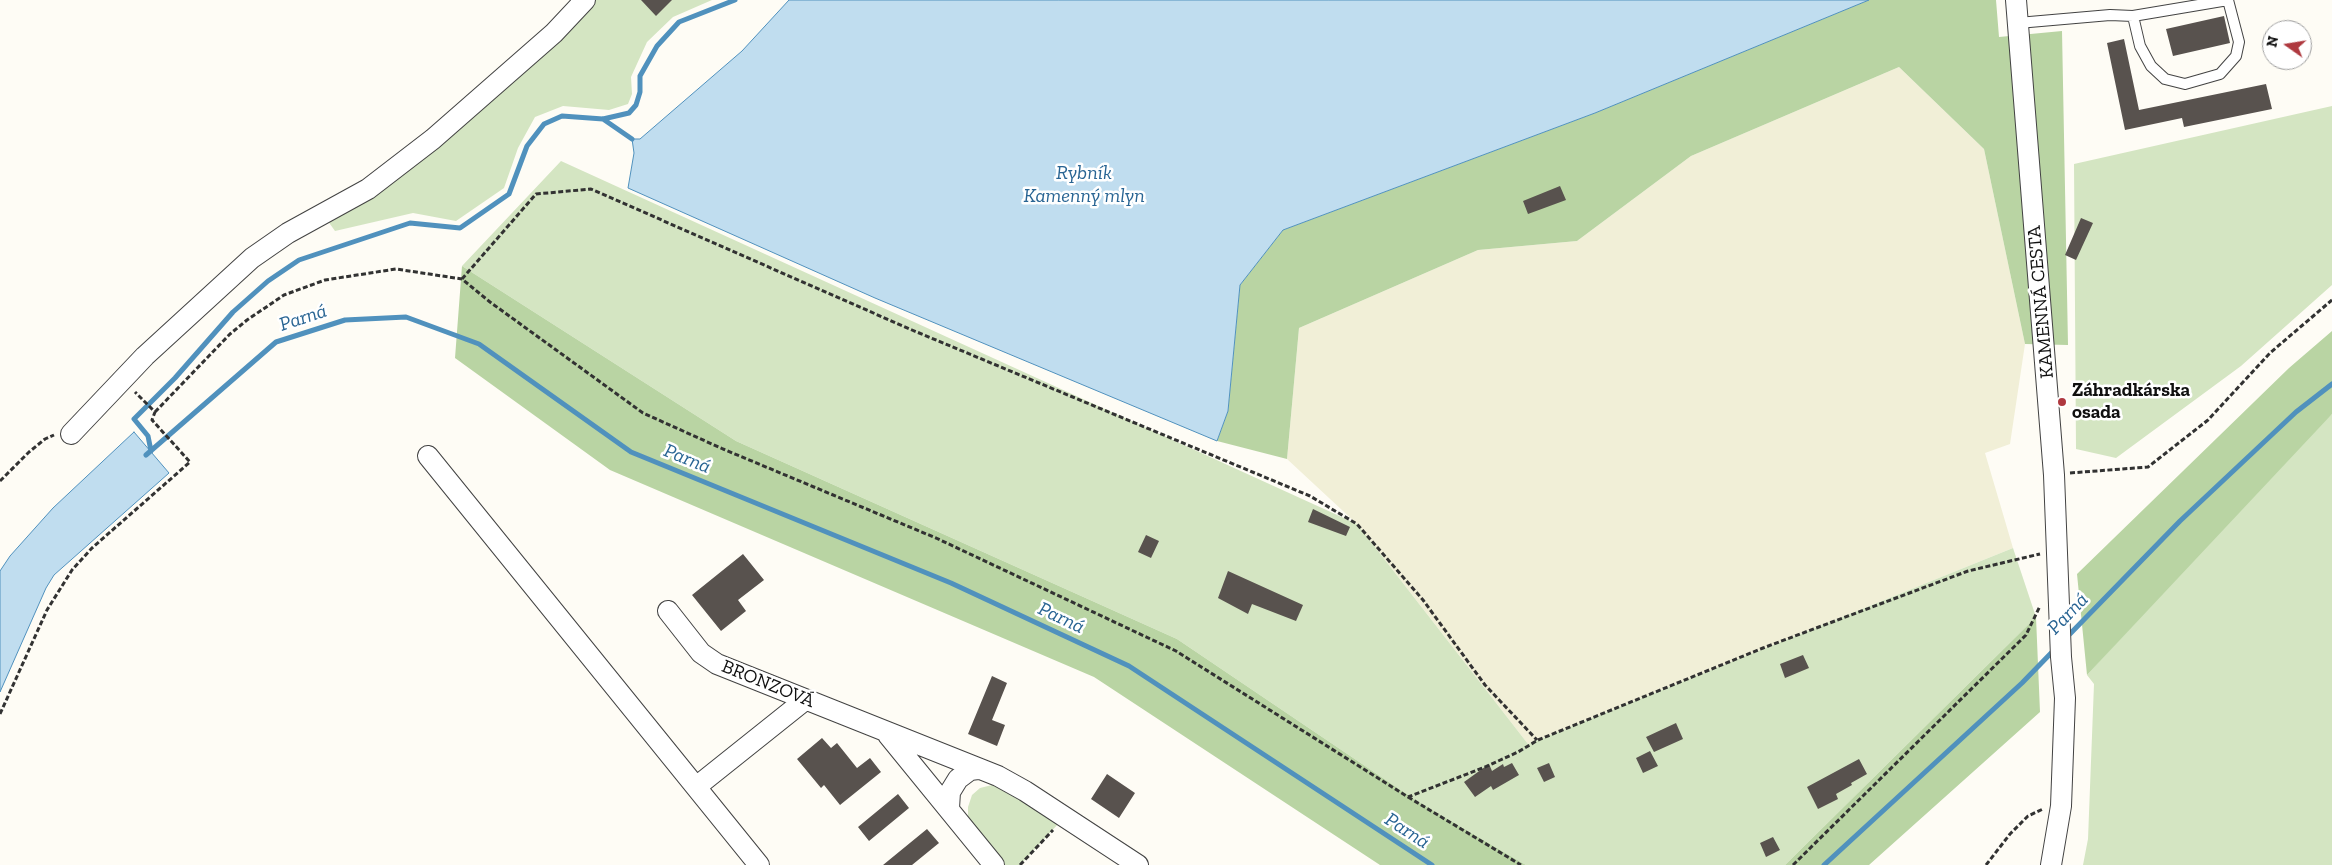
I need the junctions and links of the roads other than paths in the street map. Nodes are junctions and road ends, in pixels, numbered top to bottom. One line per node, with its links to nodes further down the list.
1 (585, 0): 6 (street)
2 (2016, 0): 5 (street, KAMENNÁ CESTA)
3 (2228, 0): 4 (lane); 4 (lane)
4 (2133, 16): 5 (lane)
5 (2018, 24): 17 (street, KAMENNÁ CESTA)
6 (71, 434)
7 (428, 456): 12 (street)
8 (668, 611): 9 (street, BRONZOVÁ)
9 (805, 700): 10 (street, BRONZOVÁ); 12 (street)
10 (886, 732): 11 (street, BRONZOVÁ); 13 (street, BRONZOVÁ)
11 (978, 769): 13 (street); 16 (street, BRONZOVÁ)
12 (696, 787): 14 (street)
13 (949, 808): 15 (street, BRONZOVÁ)
14 (759, 865)
15 (994, 865)
16 (1138, 865)
17 (2051, 865)

